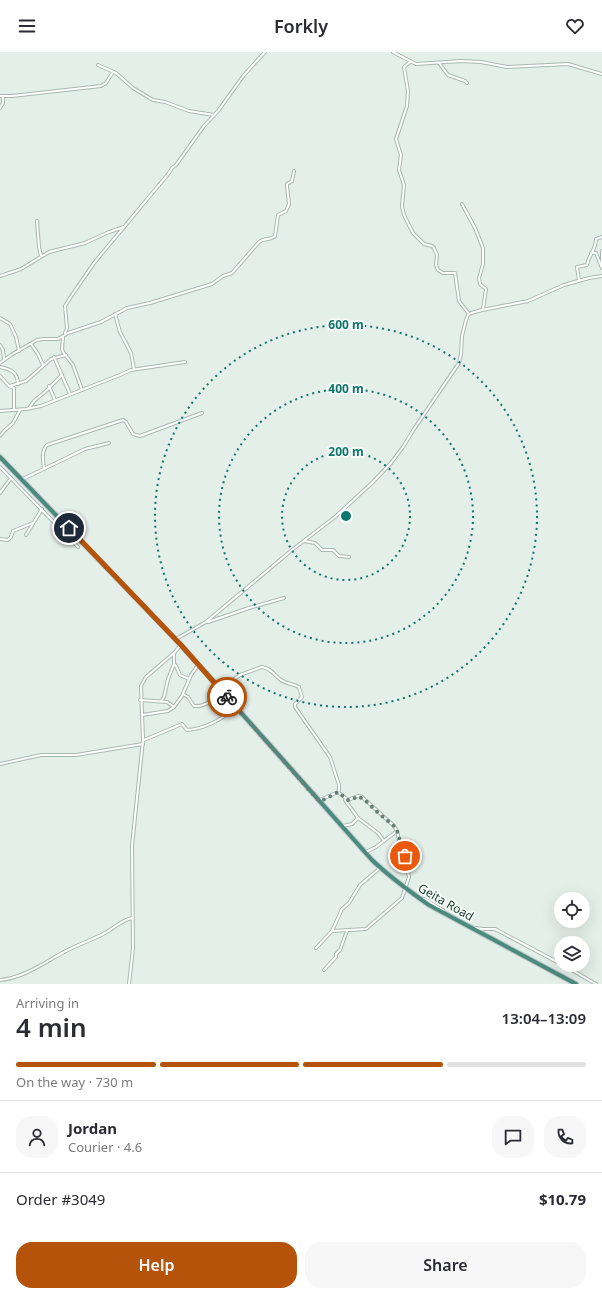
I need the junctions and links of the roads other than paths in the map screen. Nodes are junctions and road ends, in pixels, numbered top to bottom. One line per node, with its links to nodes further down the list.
1 (265, 52): 11 (street)
2 (393, 52): 3 (street)
3 (410, 62): 4 (street); 27 (street)
4 (439, 63): 7 (street); 8 (street)
5 (98, 65): 6 (street)
6 (113, 72): 9 (street); 11 (street)
7 (602, 74)
8 (467, 83)
9 (1, 96): 10 (street)
10 (0, 108)
11 (214, 115): 15 (street)
12 (294, 171): 26 (street)
13 (462, 204): 25 (street)
14 (37, 221): 19 (street)
15 (125, 227): 19 (street); 29 (street)
16 (602, 237): 18 (street)
17 (602, 251): 20 (street)
18 (591, 253): 21 (street); 24 (street)
19 (41, 256): 22 (street)
20 (602, 265)
21 (602, 268)
22 (0, 276)
23 (602, 276): 24 (street)
24 (579, 280): 25 (street)
25 (483, 309): 27 (street)
26 (116, 314): 29 (street); 40 (street)
27 (469, 314): 66 (street)
28 (0, 318): 32 (street)
29 (64, 335): 30 (street); 33 (street)
30 (31, 344): 32 (street); 38 (street)
31 (0, 345): 35 (street)
32 (19, 350): 35 (street)
33 (66, 355): 34 (street); 46 (street)
34 (54, 357): 38 (street); 42 (street)
35 (4, 359): 37 (street)
36 (185, 362): 40 (street)
37 (0, 363)
38 (44, 365): 43 (street)
39 (0, 367): 43 (street)
40 (134, 369): 46 (street)
41 (0, 376): 44 (street)
42 (62, 376): 45 (street); 47 (street)
43 (18, 384): 44 (street)
44 (10, 386): 50 (street)
45 (50, 386): 48 (street); 49 (street)
46 (82, 390): 47 (street)
47 (70, 394): 48 (street)
48 (55, 400): 49 (street)
49 (29, 408): 51 (street)
50 (14, 410): 51 (street); 52 (street)
51 (20, 410): 54 (street)
52 (0, 411)
53 (202, 413): 58 (street)
54 (0, 436)
55 (109, 442): 58 (street)
56 (0, 456): 60 (highway, Geita Road)
57 (0, 467): 59 (street)
58 (44, 469): 60 (street)
59 (11, 478): 61 (street); 62 (street)
60 (21, 479): 71 (highway, Geita Road)
61 (0, 493)
62 (42, 509): 63 (street); 67 (street)
63 (33, 523): 64 (street); 65 (street)
64 (26, 535)
65 (0, 539)
66 (304, 541): 68 (street); 70 (street)
67 (78, 547)
68 (349, 557)
69 (284, 598): 70 (street)
70 (206, 622): 71 (street)
71 (175, 640): 72 (highway, Geita Road)
72 (181, 645): 73 (street); 75 (highway, Geita Road)
73 (174, 654): 74 (street); 79 (street)
74 (174, 664): 76 (street); 80 (street)
75 (198, 664): 76 (street); 77 (highway, Geita Road)
76 (189, 679): 78 (street)
77 (220, 690): 78 (street); 82 (highway, Geita Road); 87 (street)
78 (183, 694): 81 (street)
79 (140, 700): 80 (street); 83 (street)
80 (161, 701): 81 (street)
81 (174, 707): 83 (street)
82 (236, 708): 84 (street); 89 (highway, Geita Road)
83 (142, 714): 84 (street)
84 (143, 740): 85 (street)
85 (143, 744): 86 (street); 98 (street)
86 (0, 764)
87 (338, 792): 88 (street); 89 (street)
88 (344, 798): 90 (street); 92 (street)
89 (319, 801): 91 (highway, Geita Road)
90 (358, 818): 91 (street); 93 (street)
91 (342, 826): 94 (highway, Geita Road)
92 (397, 831): 93 (street); 96 (street)
93 (384, 841): 94 (street)
94 (365, 851): 95 (highway, Geita Road)
95 (380, 867): 96 (highway, Geita Road); 100 (street)
96 (405, 888): 97 (highway, Geita Road); 99 (street)
97 (418, 898): 102 (street); 107 (highway, Geita Road)
98 (132, 918): 105 (street); 106 (street)
99 (347, 930): 100 (street); 103 (street)
100 (332, 931): 101 (street)
101 (316, 948)
102 (554, 960)
103 (324, 970)
104 (576, 972): 108 (street)
105 (0, 980)
106 (128, 984)
107 (576, 984)
108 (596, 984)

